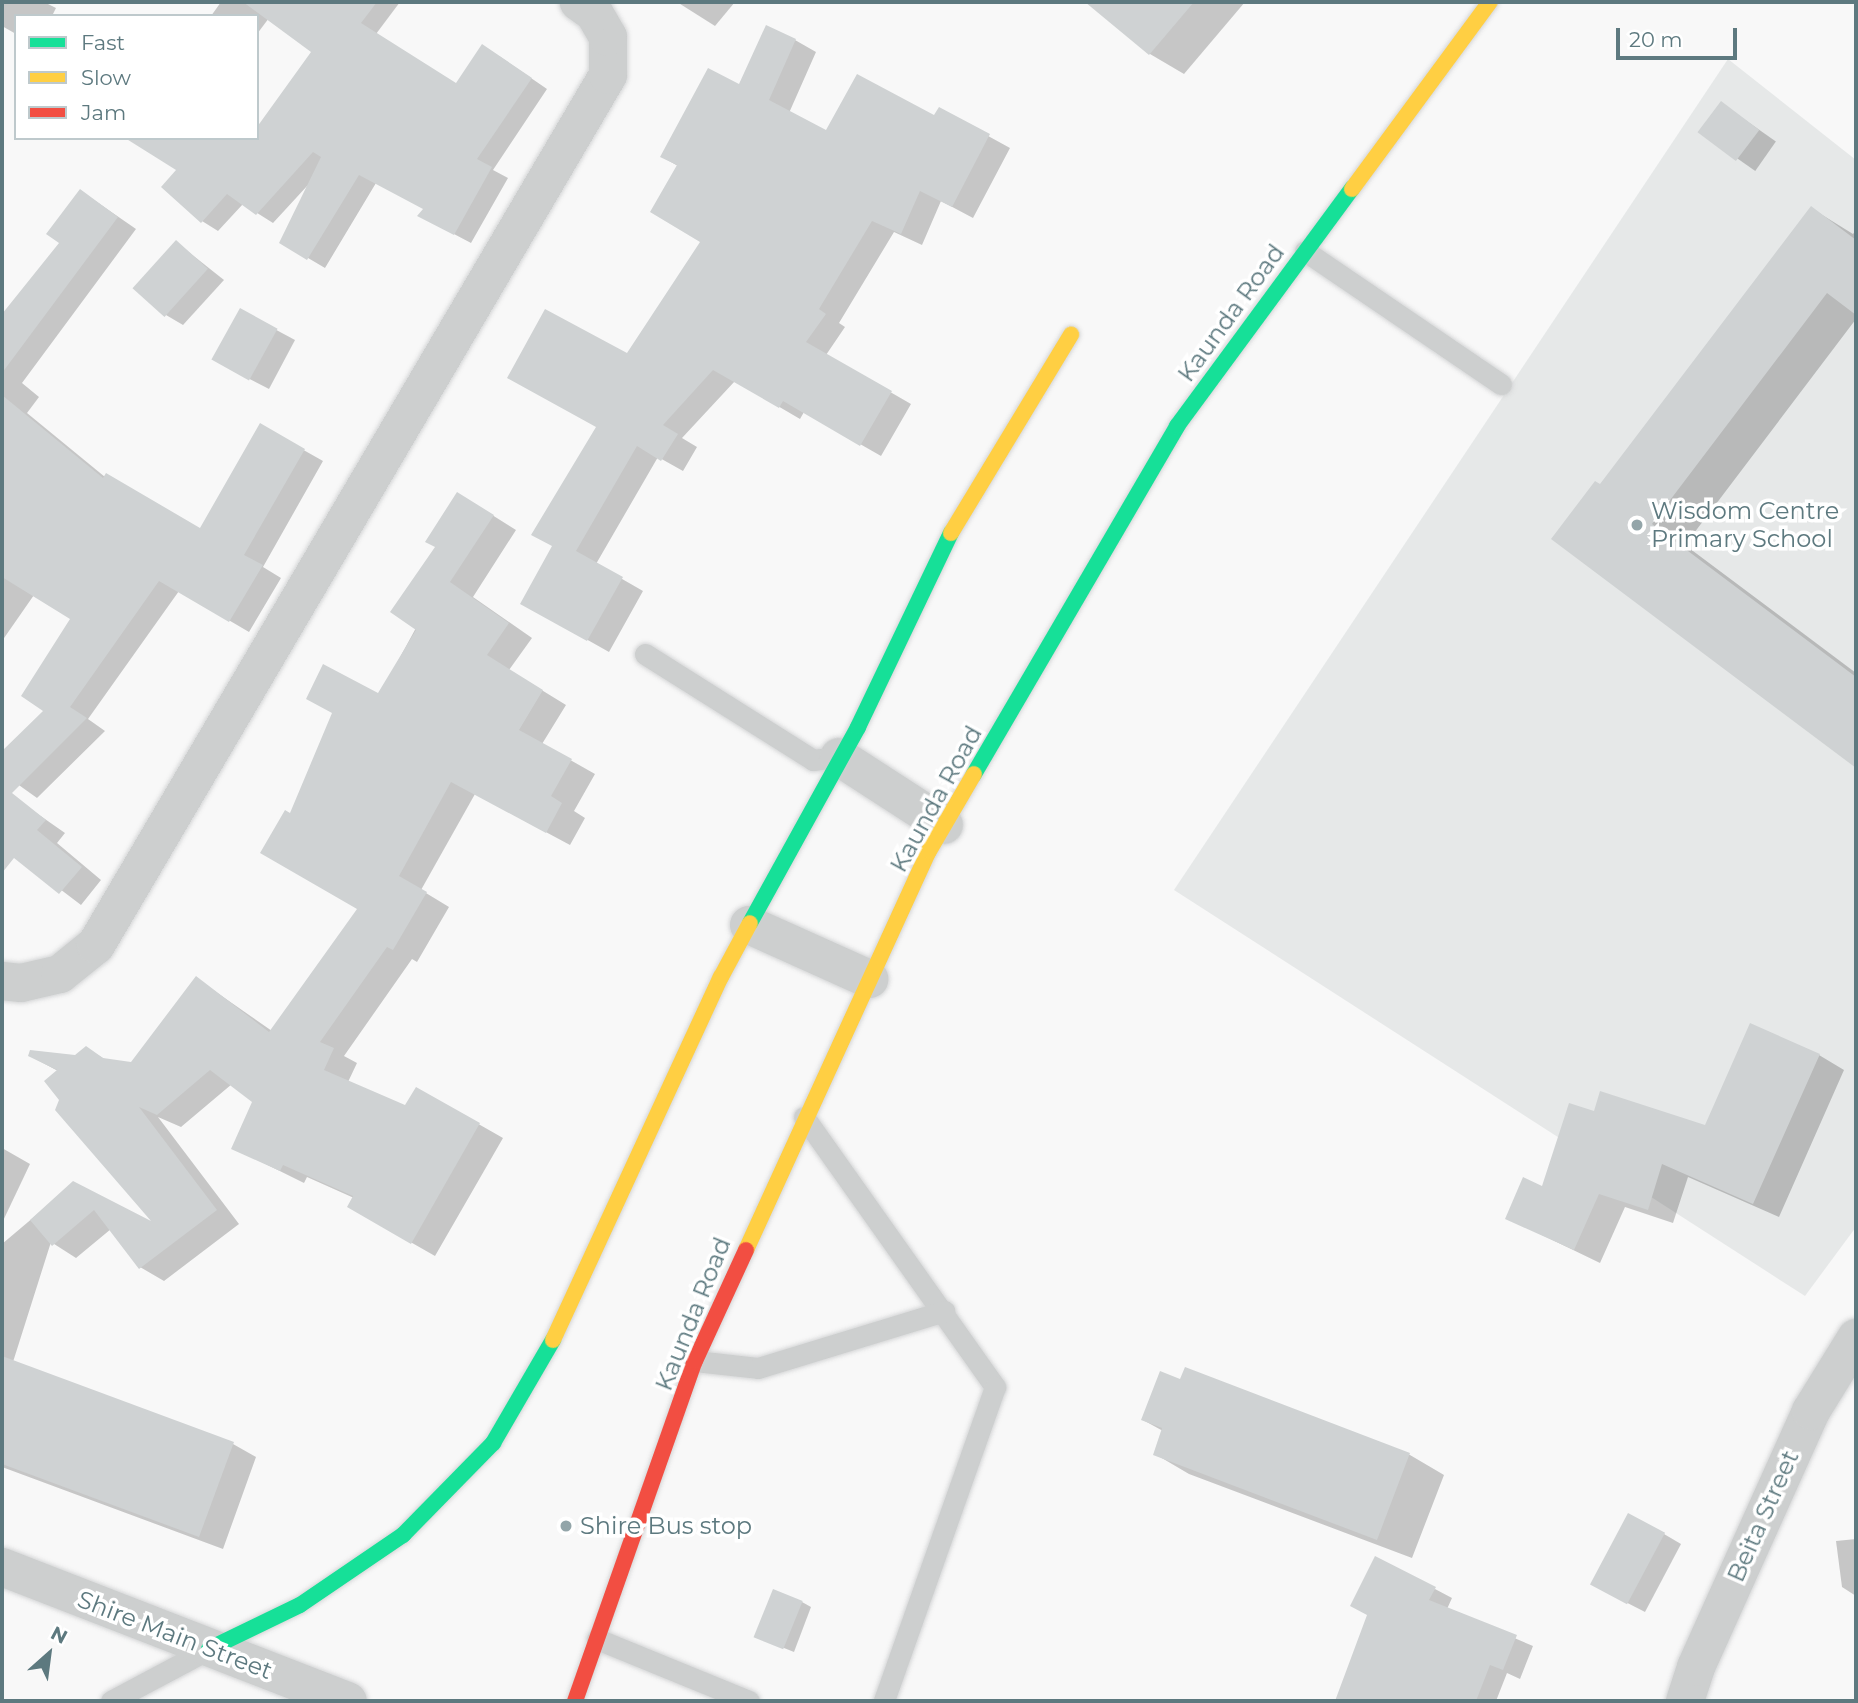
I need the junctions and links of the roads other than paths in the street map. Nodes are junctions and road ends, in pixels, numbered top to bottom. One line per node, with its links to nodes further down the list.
1 (579, 2): 11 (street)
2 (1490, 2): 3 (main road, Kaunda Road)
3 (1305, 251): 5 (lane); 8 (main road, Kaunda Road)
4 (1071, 335): 7 (main road)
5 (1501, 384)
6 (645, 654): 7 (lane)
7 (839, 757): 8 (street); 9 (main road)
8 (944, 825): 10 (main road, Kaunda Road)
9 (749, 925): 10 (street); 18 (main road)
10 (869, 979): 12 (main road, Kaunda Road)
11 (2, 981)
12 (804, 1116): 13 (lane); 15 (main road, Kaunda Road)
13 (945, 1311): 15 (lane); 23 (lane)
14 (1856, 1338): 24 (street, Beita Street)
15 (695, 1362): 17 (main road, Kaunda Road)
16 (2, 1567): 18 (street, Shire Main Street)
17 (597, 1639): 21 (main road, Kaunda Road); 22 (lane)
18 (209, 1649): 19 (lane); 20 (street, Shire Main Street)
19 (111, 1701)
20 (348, 1701)
21 (575, 1701)
22 (749, 1701)
23 (884, 1701)
24 (1685, 1701)

